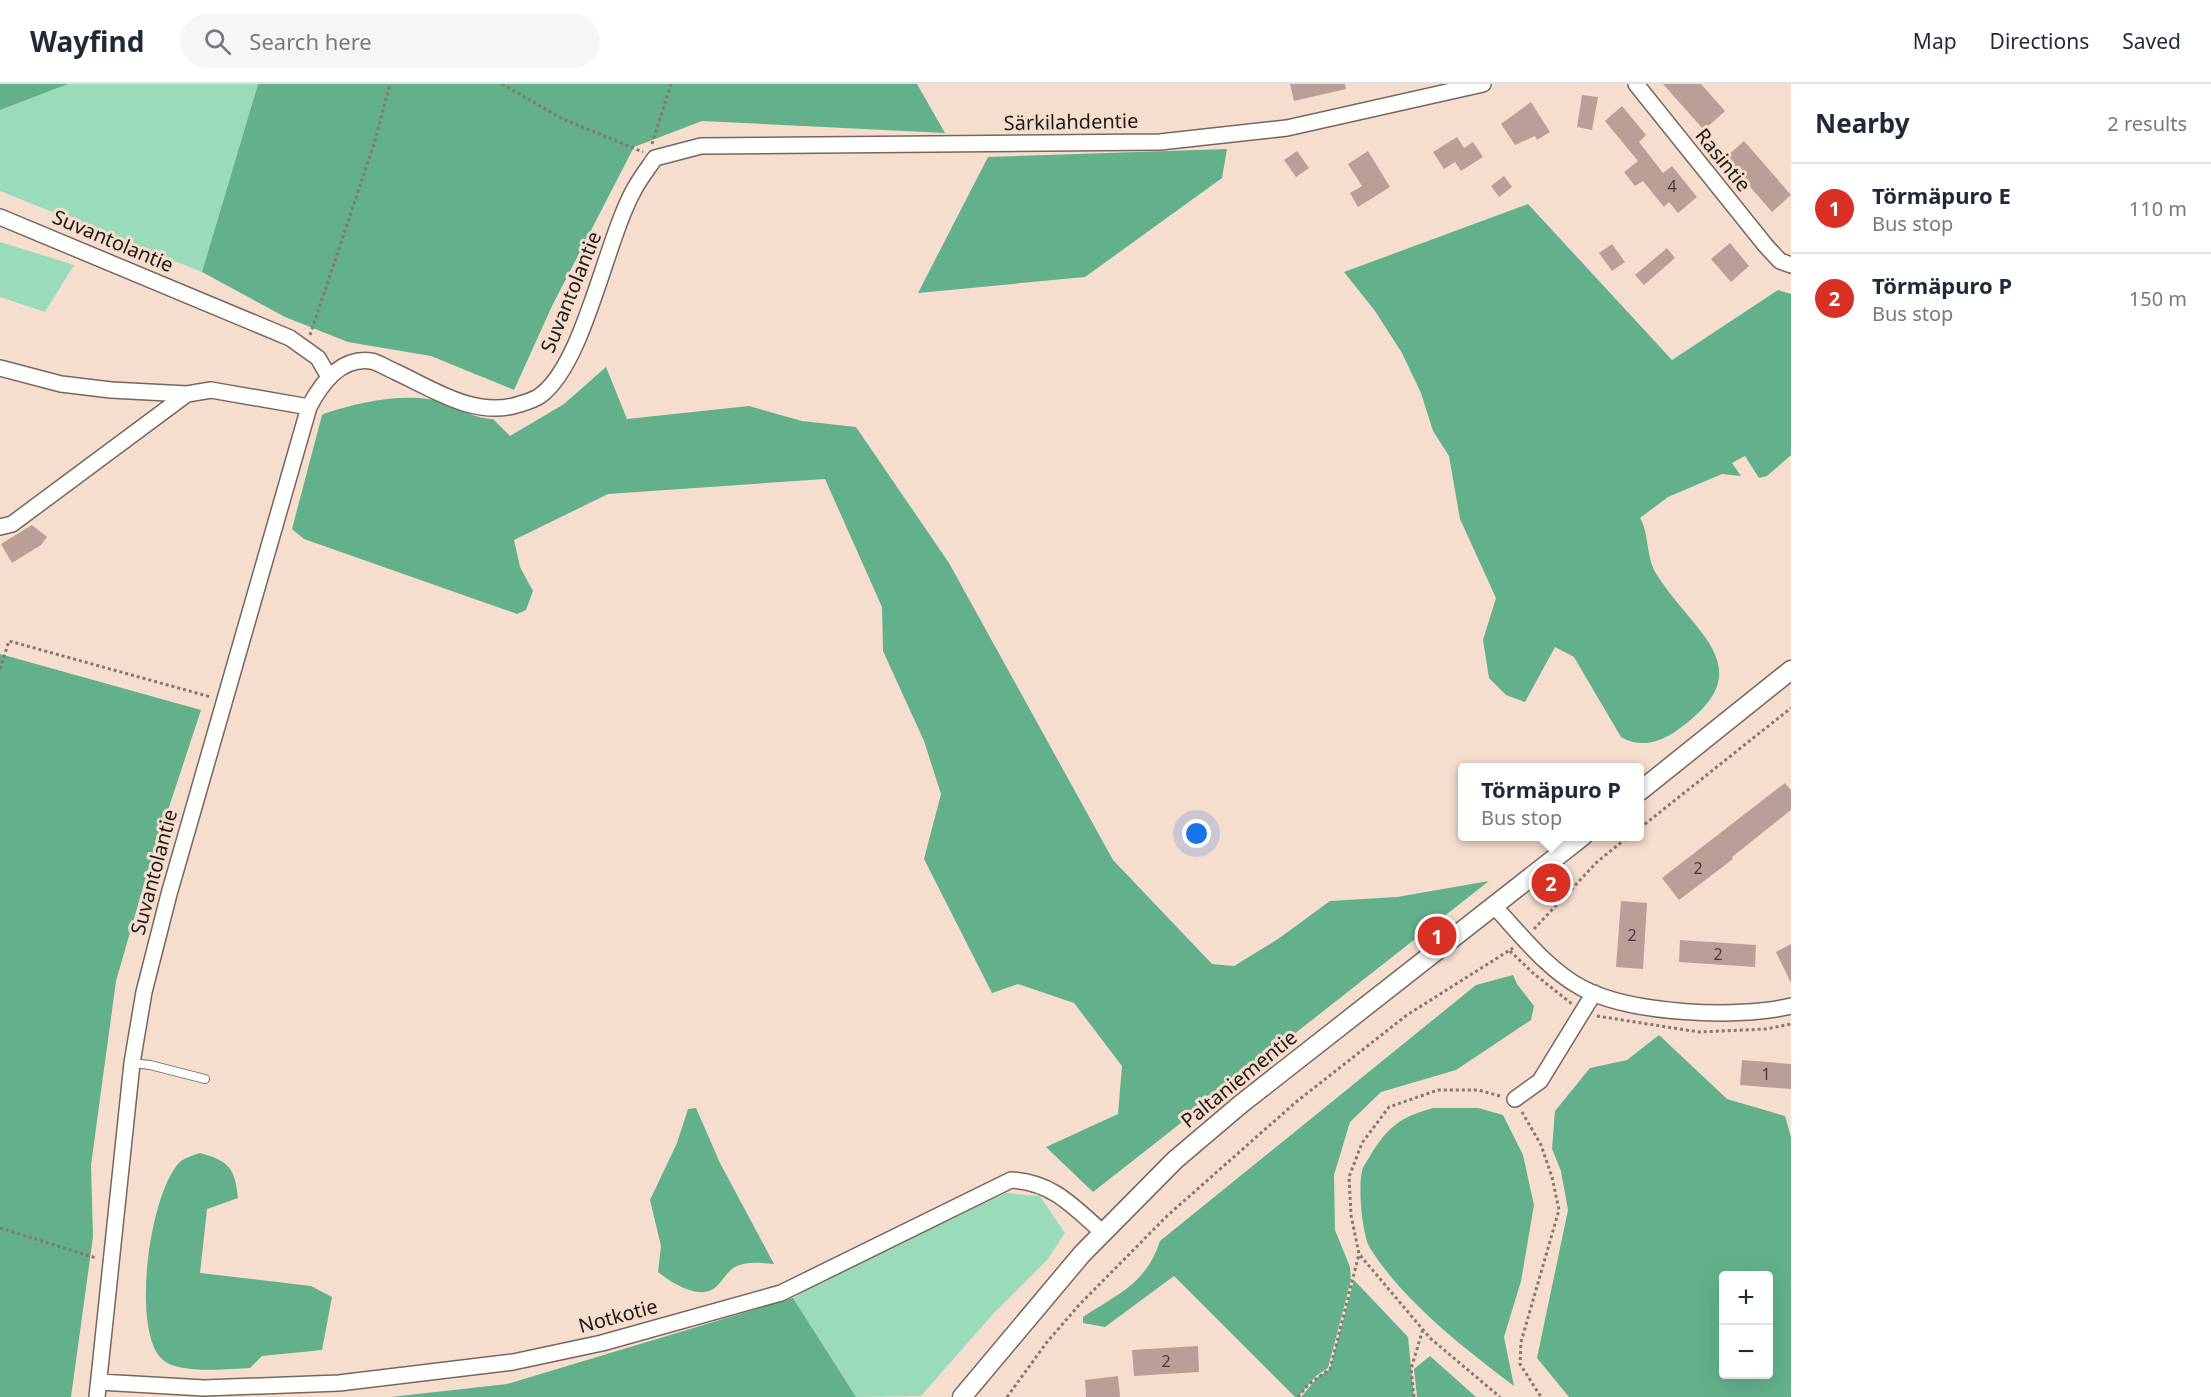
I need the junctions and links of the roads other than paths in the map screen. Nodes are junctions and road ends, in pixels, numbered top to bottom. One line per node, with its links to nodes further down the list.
1 (1483, 84): 3 (street, Särkilahdentie)
2 (1636, 84): 5 (street, Rasintie)
3 (656, 158): 7 (street, Suvantolantie)
4 (0, 217): 7 (street, Suvantolantie)
5 (1785, 263)
6 (0, 368): 8 (street)
7 (329, 377): 9 (street, Suvantolantie)
8 (187, 394): 9 (street); 10 (street)
9 (309, 407): 17 (street, Suvantolantie)
10 (0, 527)
11 (1791, 670): 12 (street)
12 (1644, 788)
13 (1578, 841): 14 (street, Paltaniementie)
14 (1495, 907): 15 (street); 20 (street, Paltaniementie)
15 (1594, 993): 16 (street); 19 (street)
16 (1791, 1006)
17 (132, 1063): 18 (lane); 22 (street, Suvantolantie)
18 (205, 1079)
19 (1515, 1100)
20 (1102, 1232): 21 (street, Notkotie); 24 (street, Paltaniementie)
21 (339, 1383): 22 (street, Notkotie); 23 (street)
22 (98, 1389)
23 (346, 1397)
24 (962, 1397)

